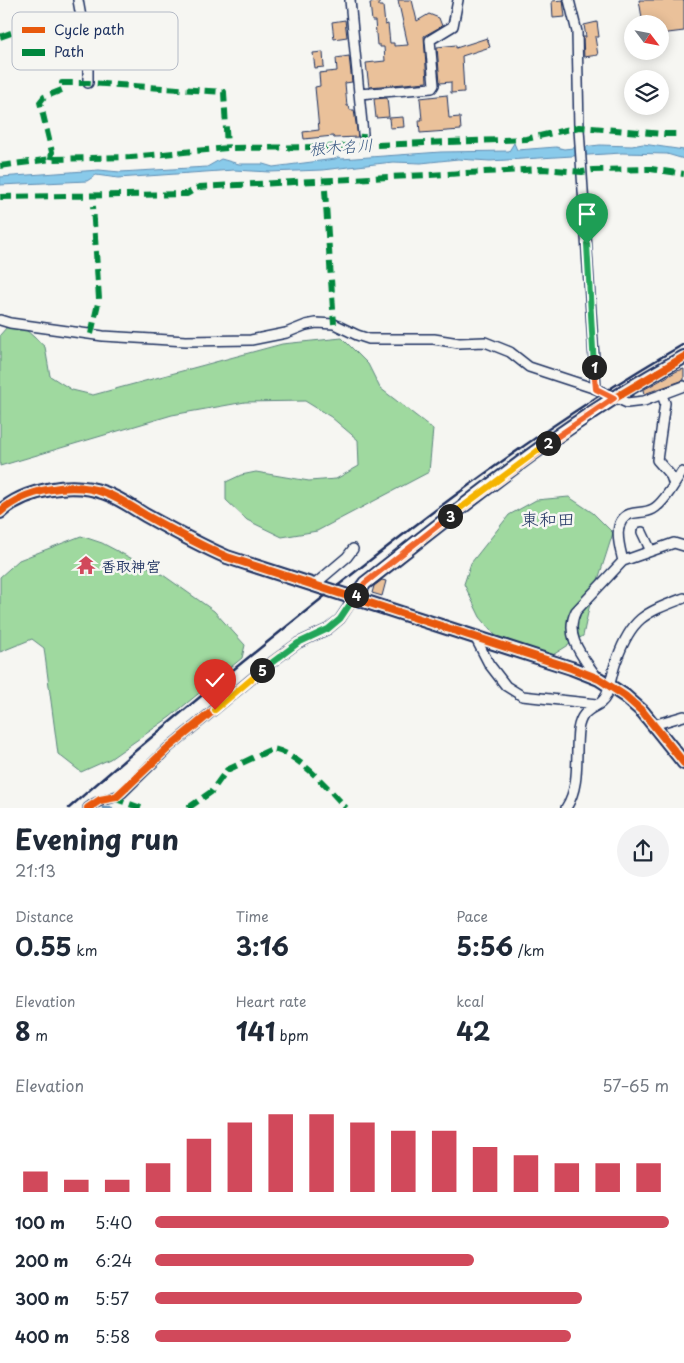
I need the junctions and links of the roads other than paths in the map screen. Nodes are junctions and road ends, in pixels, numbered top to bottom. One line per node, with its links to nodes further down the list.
1 (350, 0): 6 (street)
2 (458, 0): 6 (street)
3 (569, 0): 11 (street)
4 (88, 70): 5 (street)
5 (88, 83)
6 (359, 94): 7 (street)
7 (363, 134)
8 (0, 320): 11 (street)
9 (684, 357): 13 (street)
10 (684, 386): 12 (street)
11 (596, 389): 13 (street)
12 (662, 395): 13 (street); 15 (street)
13 (614, 398): 23 (street)
14 (682, 472): 15 (street)
15 (674, 485): 21 (street)
16 (0, 512): 22 (street)
17 (642, 532): 20 (street)
18 (684, 546): 20 (street)
19 (353, 549): 22 (street)
20 (651, 551): 21 (street)
21 (623, 561): 26 (street)
22 (314, 586): 23 (street)
23 (354, 598): 25 (street); 31 (street)
24 (684, 598): 26 (street)
25 (475, 637): 26 (street); 27 (street)
26 (604, 682): 27 (street); 29 (street)
27 (597, 704): 32 (street)
28 (684, 716): 29 (street)
29 (653, 725): 30 (street)
30 (684, 762)
31 (88, 808)
32 (566, 808)

